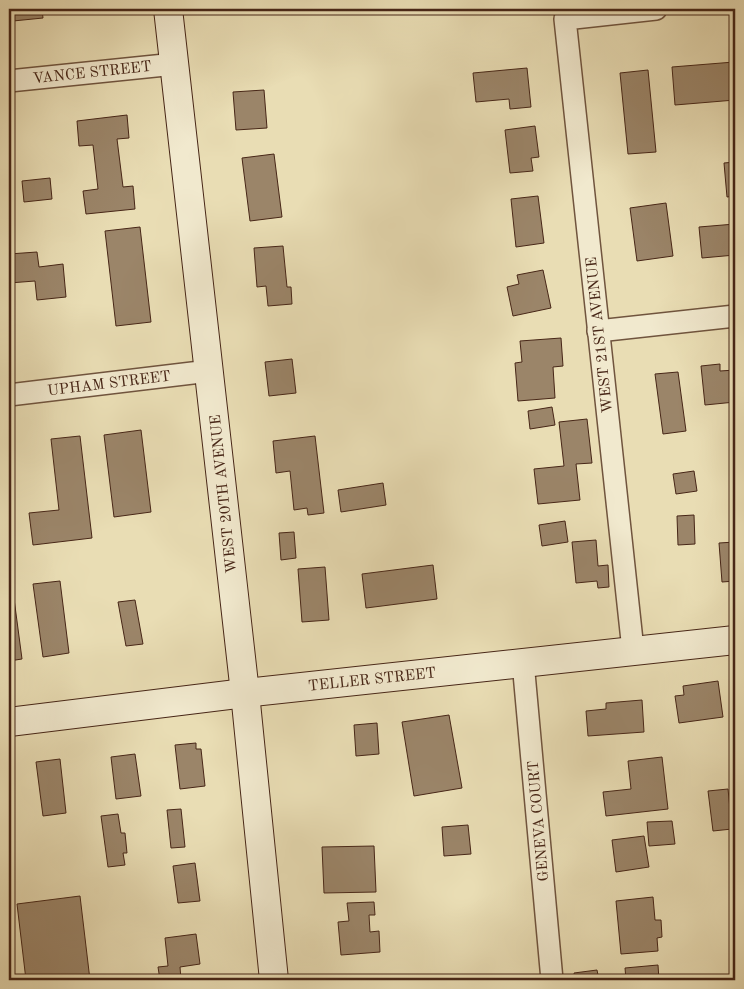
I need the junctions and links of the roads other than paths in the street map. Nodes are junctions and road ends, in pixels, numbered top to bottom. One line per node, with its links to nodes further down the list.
1 (168, 9): 3 (street, WEST 20TH AVENUE)
2 (656, 9): 6 (street, WEST 21ST AVENUE)
3 (175, 64): 4 (street, VANCE STREET); 7 (street, WEST 20TH AVENUE)
4 (9, 81)
5 (735, 316): 6 (street)
6 (598, 331): 10 (street, WEST 21ST AVENUE)
7 (210, 371): 8 (street, UPHAM STREET); 12 (street, WEST 20TH AVENUE)
8 (9, 395)
9 (735, 640): 10 (street, TELLER STREET)
10 (633, 650): 11 (street, TELLER STREET)
11 (524, 662): 12 (street, TELLER STREET); 15 (street, GENEVA COURT)
12 (245, 693): 13 (street, TELLER STREET); 14 (street, WEST 20TH AVENUE)
13 (9, 722)
14 (274, 980)
15 (552, 980)

